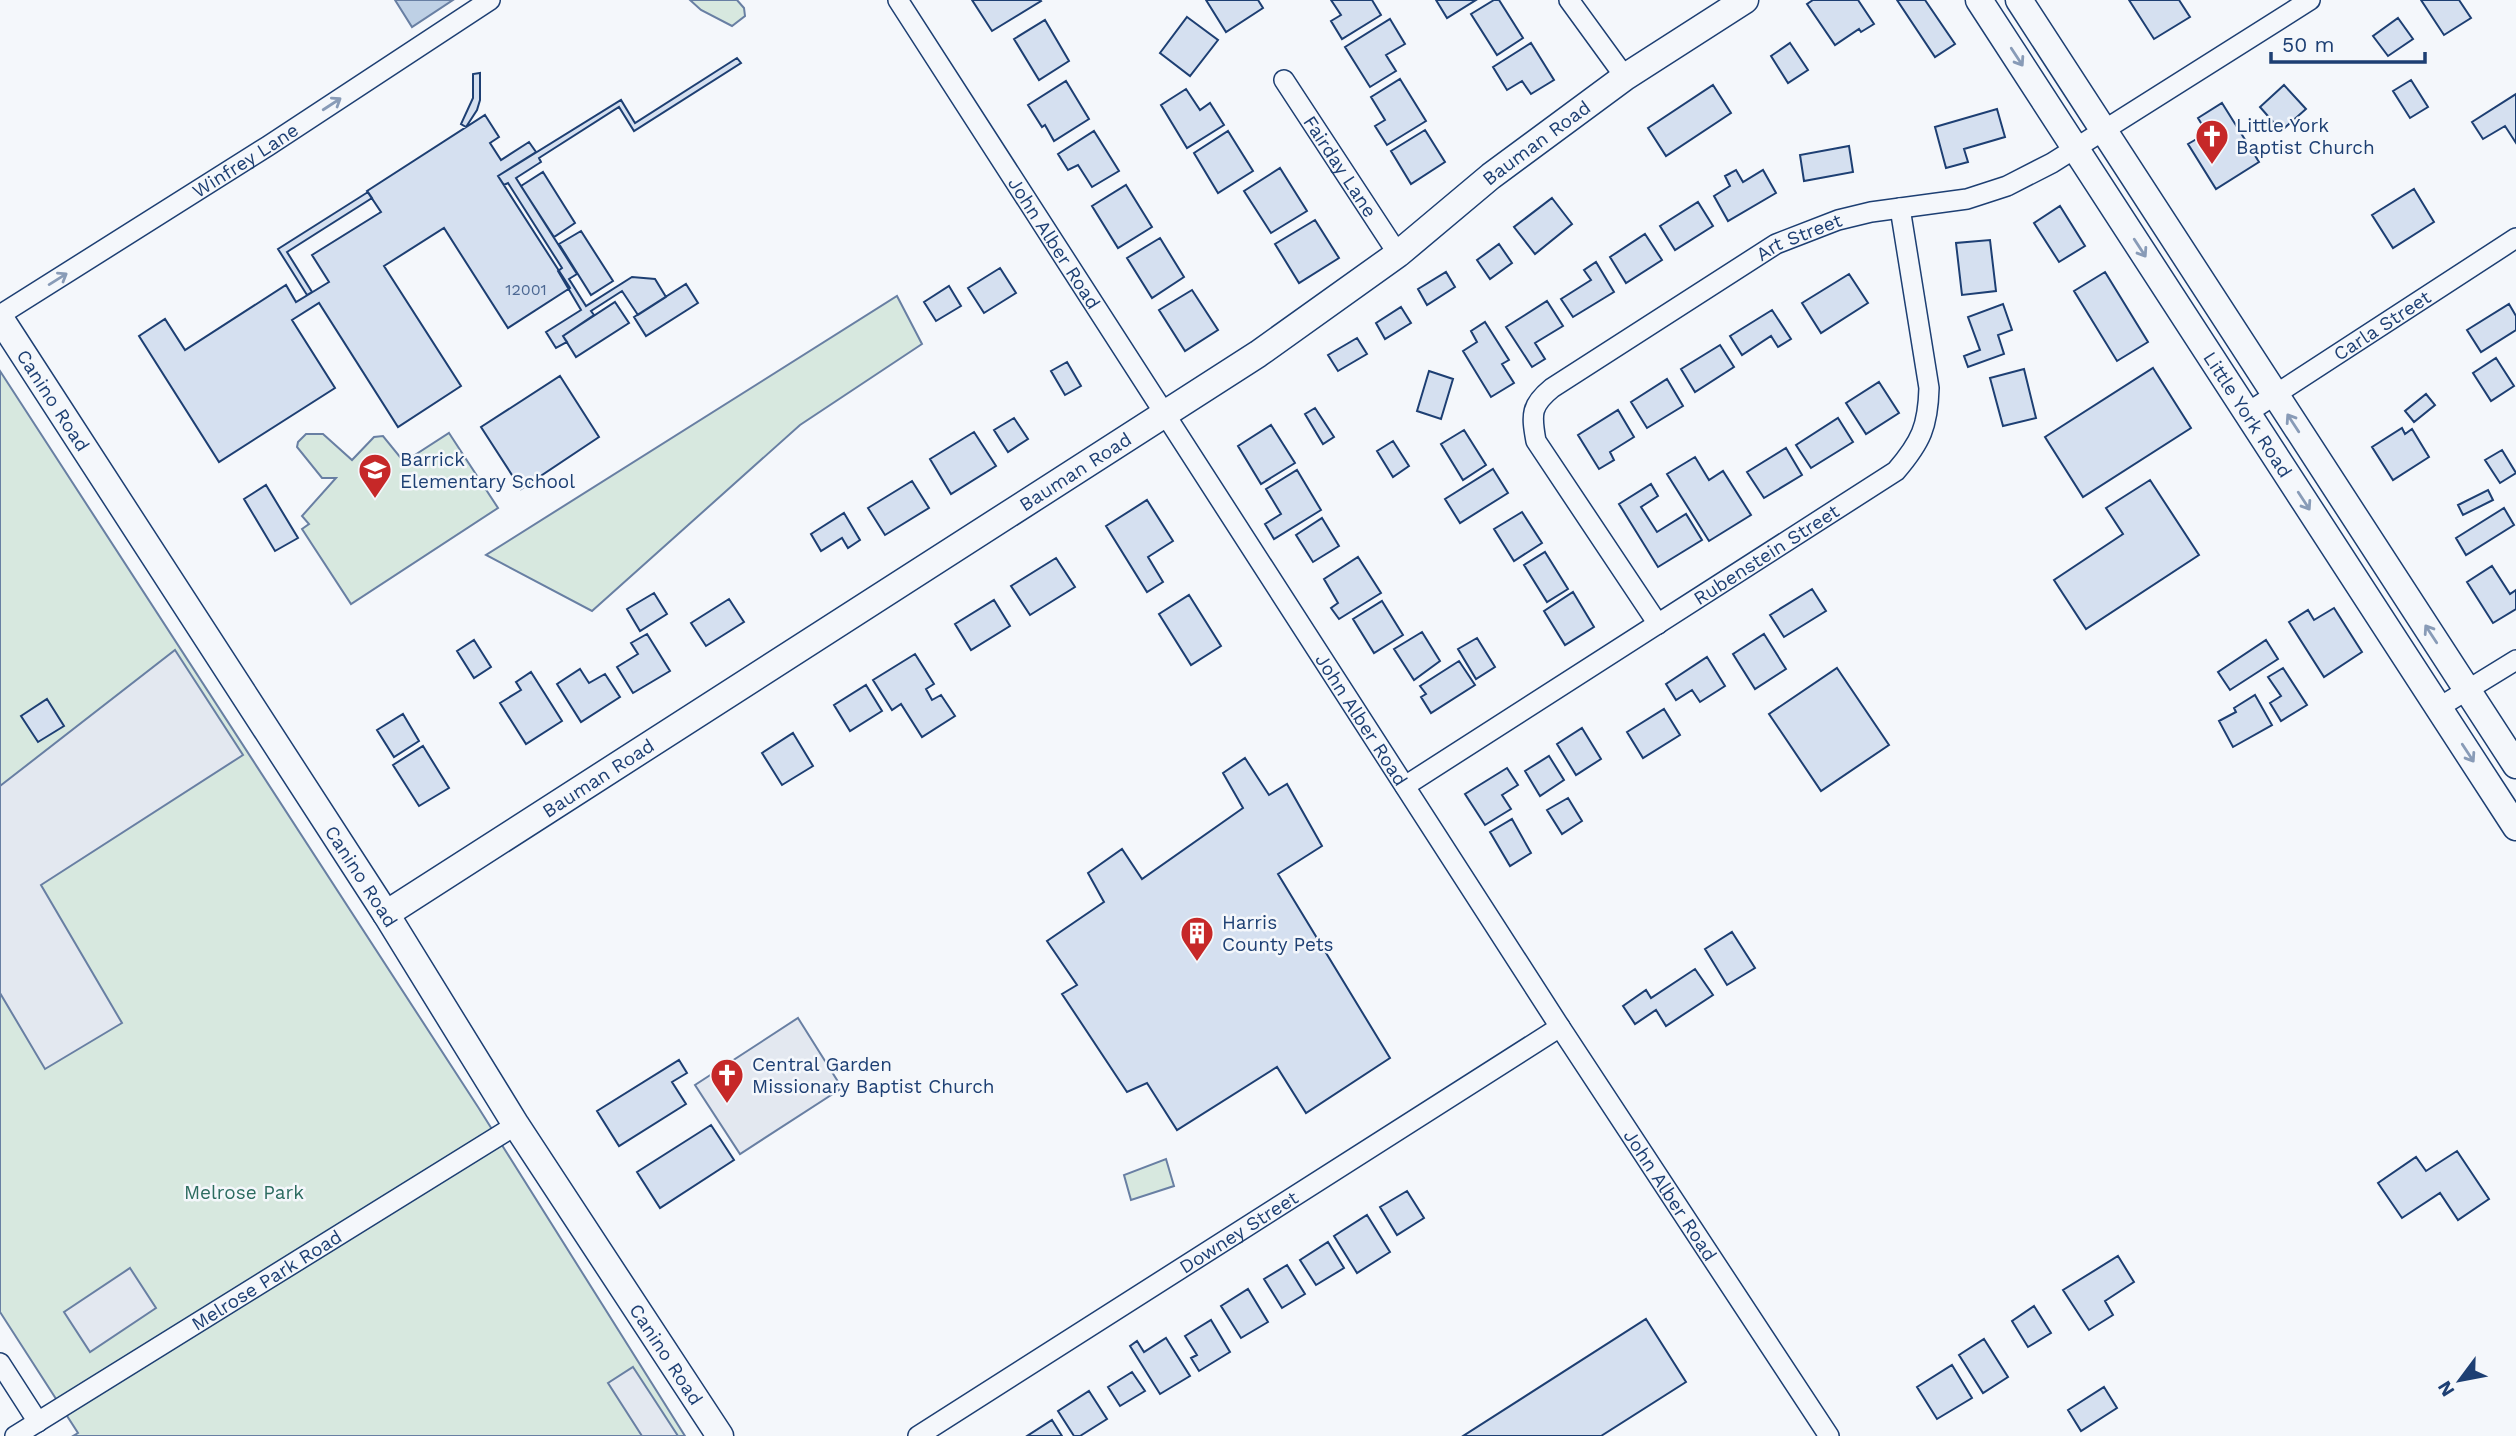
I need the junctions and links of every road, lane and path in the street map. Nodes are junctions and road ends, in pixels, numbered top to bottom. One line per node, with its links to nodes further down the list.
1 (490, 0): 15 (street, Winfrey Lane, one-way to 1)
2 (898, 0): 18 (street, John Alber Road)
3 (1569, 0): 8 (street)
4 (1745, 0): 8 (street, Bauman Road)
5 (1979, 0): 11 (street, Little York Road, one-way to 11)
6 (2018, 0): 10 (street, Little York Road)
7 (2310, 0): 10 (street, Art Street)
8 (1625, 77): 14 (street, Bauman Road)
9 (1284, 80): 14 (street, Fairday Lane)
10 (2104, 132): 11 (street, Art Street); 16 (street, Little York Road)
11 (2076, 148): 12 (street, Art Street); 17 (street, Little York Road, one-way to 17)
12 (1900, 208): 19 (street, Rubenstein Street); 19 (street, Art Street)
13 (2516, 238): 16 (street, Carla Street)
14 (1398, 254): 18 (street, Bauman Road)
15 (0, 317): 26 (street, Canino Road)
16 (2275, 394): 17 (street, Carla Street); 21 (street, Little York Road, one-way to 16)
17 (2247, 413): 22 (street, Little York Road, one-way to 22)
18 (1166, 414): 24 (street, John Alber Road); 26 (street, Bauman Road)
19 (1658, 624): 24 (street, Rubenstein Street)
20 (2516, 660): 21 (street)
21 (2468, 691): 22 (street); 23 (street, Little York Road)
22 (2438, 708): 25 (street, Little York Road, one-way to 25)
23 (2516, 765)
24 (1405, 786): 27 (street, John Alber Road)
25 (2516, 827)
26 (386, 914): 28 (street, Canino Road)
27 (1560, 1027): 33 (street, Downey Street); 34 (street, John Alber Road)
28 (516, 1125): 30 (street, Melrose Park Road); 32 (street, Canino Road)
29 (0, 1363): 30 (street)
30 (38, 1422): 31 (street, Melrose Park Road)
31 (15, 1436)
32 (720, 1436)
33 (918, 1436)
34 (1829, 1436)

